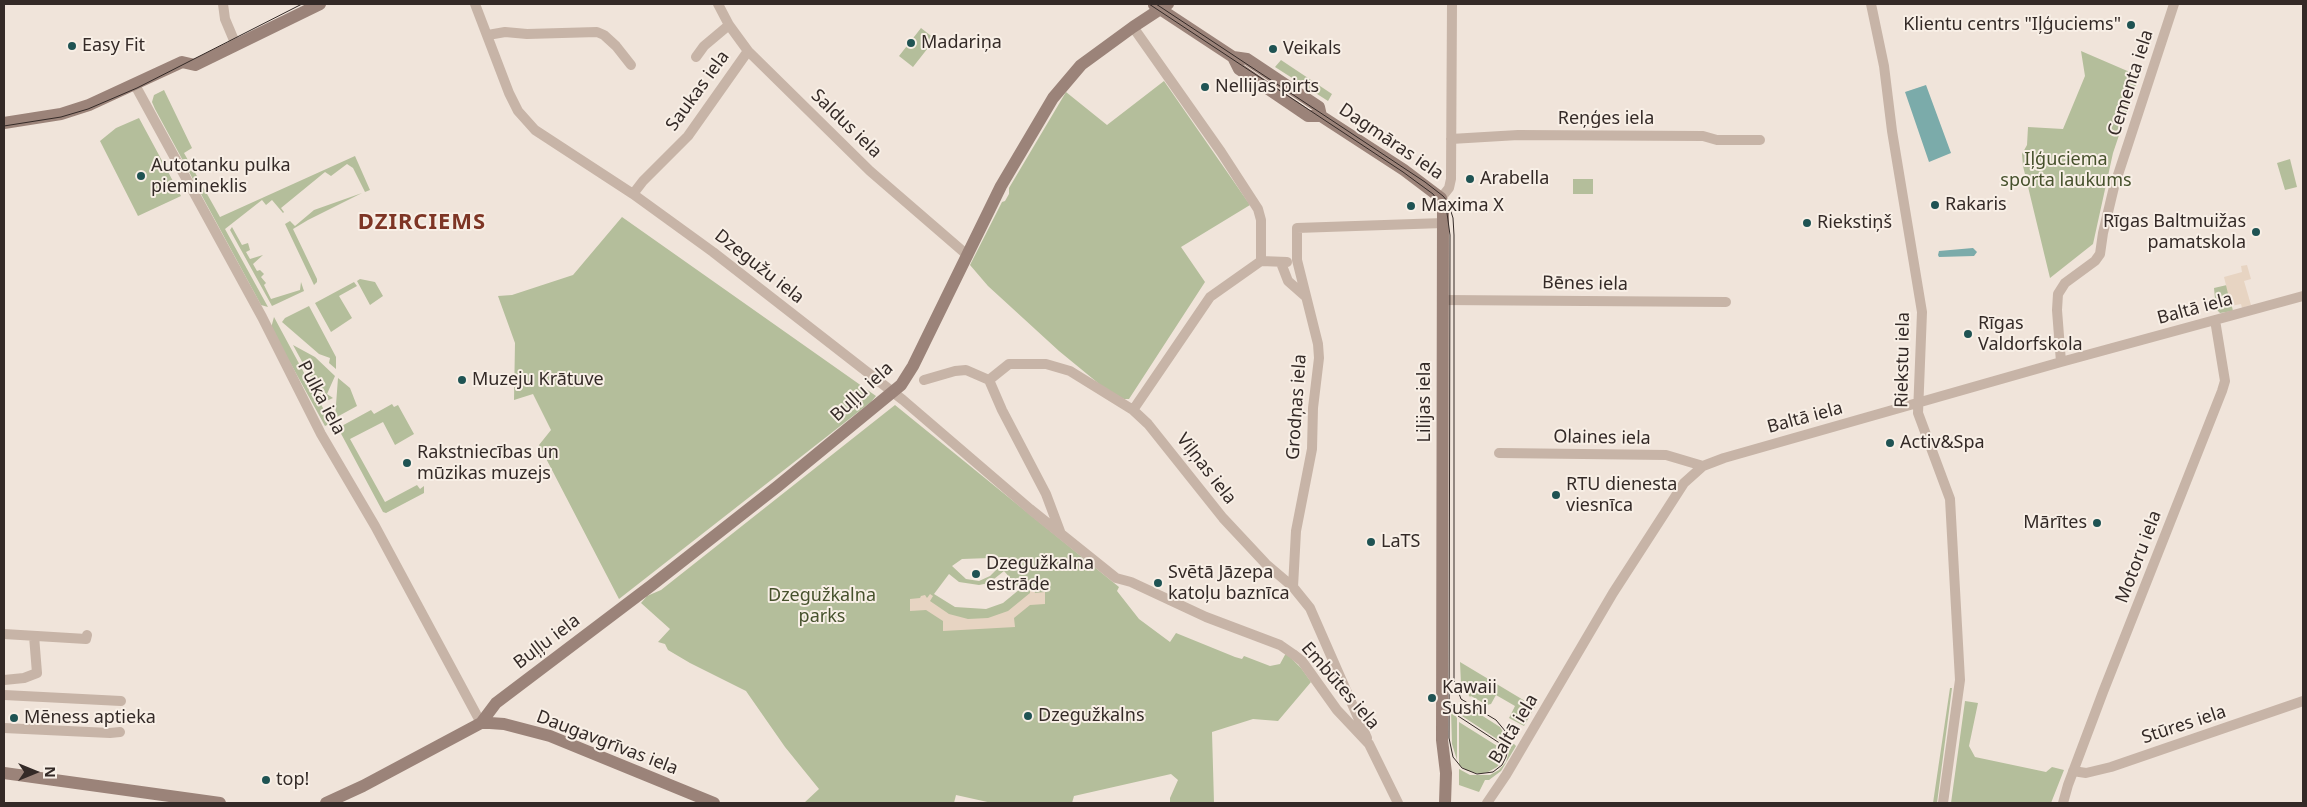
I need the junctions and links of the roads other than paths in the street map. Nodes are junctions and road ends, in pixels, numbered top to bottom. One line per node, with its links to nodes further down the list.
1 (222, 4): 12 (street)
2 (320, 4): 12 (street)
3 (475, 4): 11 (street, Dzegužu iela)
4 (718, 4): 9 (street, Saldus iela)
5 (1452, 4): 18 (street, Lilijas iela)
6 (1871, 4): 36 (street, Riekstu iela)
7 (2174, 4): 32 (street, Cementa iela)
8 (1160, 6): 10 (street, Buļļu iela); 21 (street, Dagmāras iela)
9 (729, 25): 13 (street, Saldus iela); 14 (street)
10 (1133, 27): 23 (street, Buļļu iela); 25 (street)
11 (488, 35): 15 (street); 20 (street, Dzegužu iela)
12 (236, 45): 16 (street)
13 (748, 51): 20 (street, Saukas iela); 23 (street, Saldus iela)
14 (696, 57)
15 (631, 65)
16 (135, 85): 17 (street); 51 (street, Pulka iela)
17 (4, 123)
18 (1451, 138): 19 (street, Reņģes iela); 21 (street, Lilijas iela)
19 (1760, 140)
20 (633, 194): 35 (street, Dzegužu iela)
21 (1441, 198): 22 (street, Lilijas iela)
22 (1443, 223): 24 (street, Grodņas iela); 29 (street, Lilijas iela)
23 (966, 254): 35 (street, Buļļu iela)
24 (1297, 260): 26 (street); 27 (street, Grodņas iela)
25 (1261, 261): 26 (street); 37 (street)
26 (1281, 263): 27 (street)
27 (1305, 296): 41 (street, Grodņas iela)
28 (2303, 296): 31 (street, Baltā iela)
29 (1443, 300): 30 (street, Bēnes iela); 61 (street, Lilijas iela)
30 (1726, 302)
31 (2215, 320): 32 (street, Baltā iela); 55 (street, Motoru iela)
32 (2061, 362): 36 (street, Baltā iela)
33 (924, 380): 34 (street)
34 (989, 380): 37 (street, Viļņas iela); 40 (street)
35 (893, 392): 40 (street, Dzegužu iela); 51 (street, Buļļu iela)
36 (1918, 404): 39 (street, Baltā iela); 63 (street, Riekstu iela)
37 (1133, 410): 41 (street, Viļņas iela)
38 (1499, 453): 39 (street, Olaines iela)
39 (1703, 466): 62 (street, Baltā iela)
40 (1061, 535): 54 (street, Embūtes iela)
41 (1293, 587): 54 (street, Viļņas iela)
42 (4, 634): 44 (street)
43 (86, 635): 44 (street)
44 (34, 636): 45 (street)
45 (24, 678): 46 (street); 48 (street)
46 (4, 680)
47 (4, 695): 48 (street)
48 (23, 696): 49 (street)
49 (121, 701)
50 (2303, 702): 55 (street, Stūres iela)
51 (481, 723): 58 (street); 59 (street, Daugavgrīvas iela)
52 (4, 728): 53 (street)
53 (120, 732)
54 (1369, 744): 60 (street, Embūtes iela)
55 (2073, 771): 64 (street, Motoru iela)
56 (4, 773): 57 (street)
57 (220, 803)
58 (326, 803)
59 (714, 803)
60 (1398, 803)
61 (1445, 803)
62 (1487, 803)
63 (1943, 803)
64 (2063, 803)

